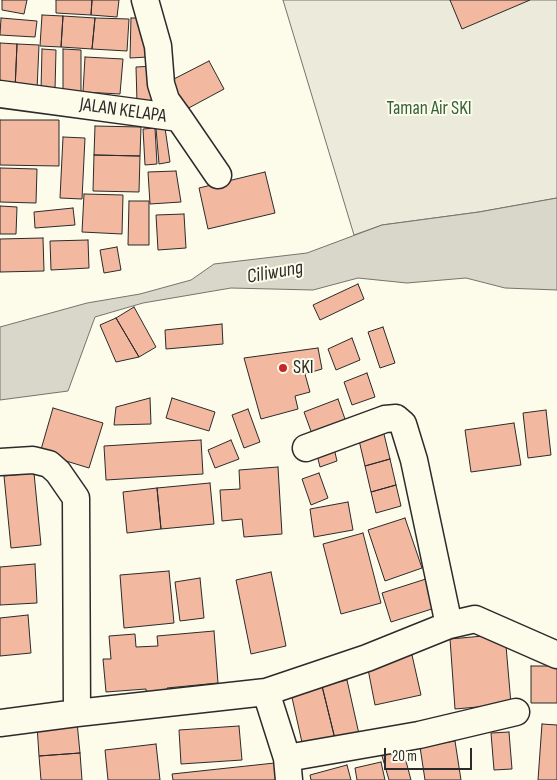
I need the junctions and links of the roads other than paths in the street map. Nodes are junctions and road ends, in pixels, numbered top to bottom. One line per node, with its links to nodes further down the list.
1 (145, 0): 3 (street)
2 (0, 94): 3 (street, JALAN KELAPA)
3 (179, 118): 4 (street, JALAN KELAPA)
4 (218, 175)
5 (306, 448): 7 (street)
6 (0, 462): 11 (street)
7 (449, 625): 8 (street); 9 (street)
8 (557, 655)
9 (266, 692): 11 (street); 13 (street)
10 (516, 712): 13 (street)
11 (77, 713): 12 (street)
12 (0, 723)
13 (288, 769)

